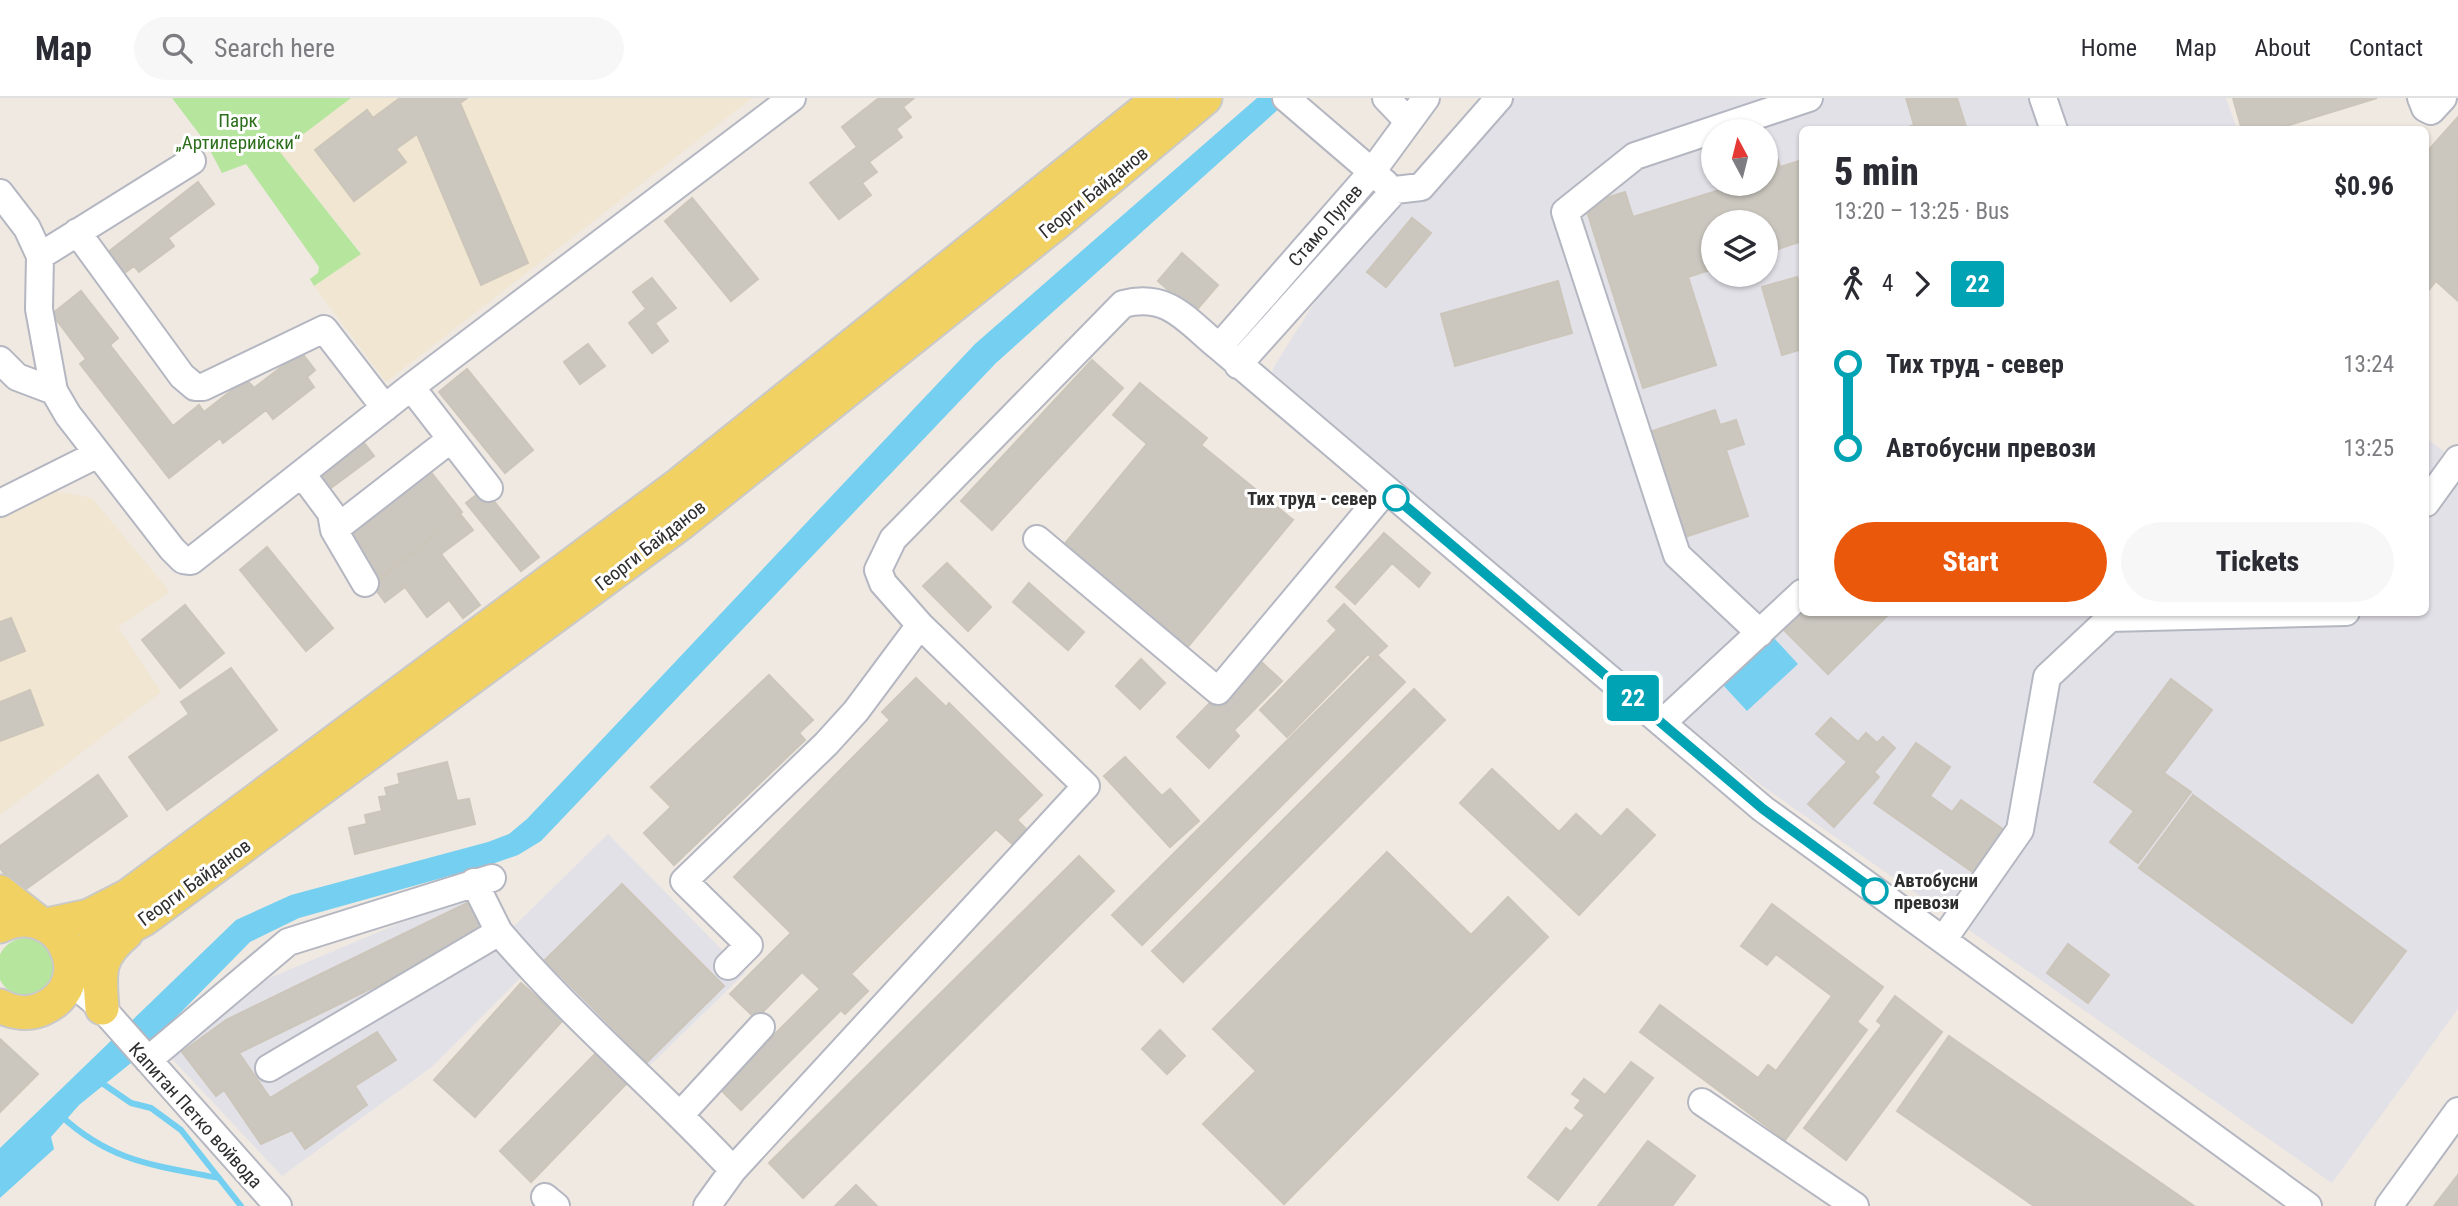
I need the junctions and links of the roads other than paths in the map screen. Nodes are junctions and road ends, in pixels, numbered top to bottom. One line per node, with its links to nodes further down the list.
1 (792, 98): 23 (street)
2 (1160, 98): 43 (main road, Георги Байданов)
3 (1205, 98): 45 (main road, Георги Байданов)
4 (1387, 98): 12 (street)
5 (1426, 98): 12 (street, Стамо Пулев)
6 (1499, 98): 16 (street)
7 (1809, 98): 40 (street)
8 (2043, 98): 13 (street)
9 (2421, 98): 10 (street)
10 (2443, 98)
11 (1288, 100): 15 (street)
12 (1407, 120): 15 (street, Стамо Пулев)
13 (2053, 126)
14 (192, 161): 18 (street)
15 (1371, 173): 16 (street); 20 (street, Стамо Пулев)
16 (1395, 190): 22 (street)
17 (0, 193): 19 (street)
18 (77, 232): 19 (street); 25 (street)
19 (40, 256): 24 (street)
20 (1219, 346): 22 (street); 39 (street)
21 (0, 360): 24 (street)
22 (1238, 365): 31 (street)
23 (411, 387): 25 (street); 26 (street)
24 (54, 391): 27 (street)
25 (385, 408): 29 (street)
26 (452, 439): 30 (street); 34 (street)
27 (98, 454): 29 (street); 33 (street)
28 (2458, 459): 32 (street)
29 (302, 474): 34 (street)
30 (489, 488)
31 (1386, 490): 35 (street); 41 (street)
32 (2429, 499)
33 (0, 503)
34 (334, 530): 36 (street)
35 (1037, 539)
36 (365, 583)
37 (1799, 596): 40 (street)
38 (2189, 616): 47 (street)
39 (920, 625): 48 (street); 58 (street)
40 (1760, 632): 41 (street)
41 (1662, 723): 47 (street)
42 (0, 892): 43 (main road)
43 (43, 923): 44 (main road, Георги Байданов); 49 (main road)
44 (0, 926)
45 (134, 926): 49 (main road, Георги Байданов); 51 (main road)
46 (499, 932): 53 (street); 54 (street); 57 (street)
47 (1943, 940): 62 (street)
48 (728, 966)
49 (63, 981): 50 (main road, Георги Байданов); 51 (street, Капитан Петко войвода)
50 (0, 1006)
51 (108, 1016): 53 (street, Капитан Петко войвода)
52 (761, 1027): 57 (street)
53 (148, 1060): 59 (street, Капитан Петко войвода)
54 (269, 1068)
55 (1702, 1102): 61 (street)
56 (2458, 1111): 63 (street)
57 (681, 1114): 58 (street)
58 (733, 1170): 60 (street)
59 (277, 1206)
60 (707, 1206)
61 (1854, 1206)
62 (2308, 1206)
63 (2389, 1206)

